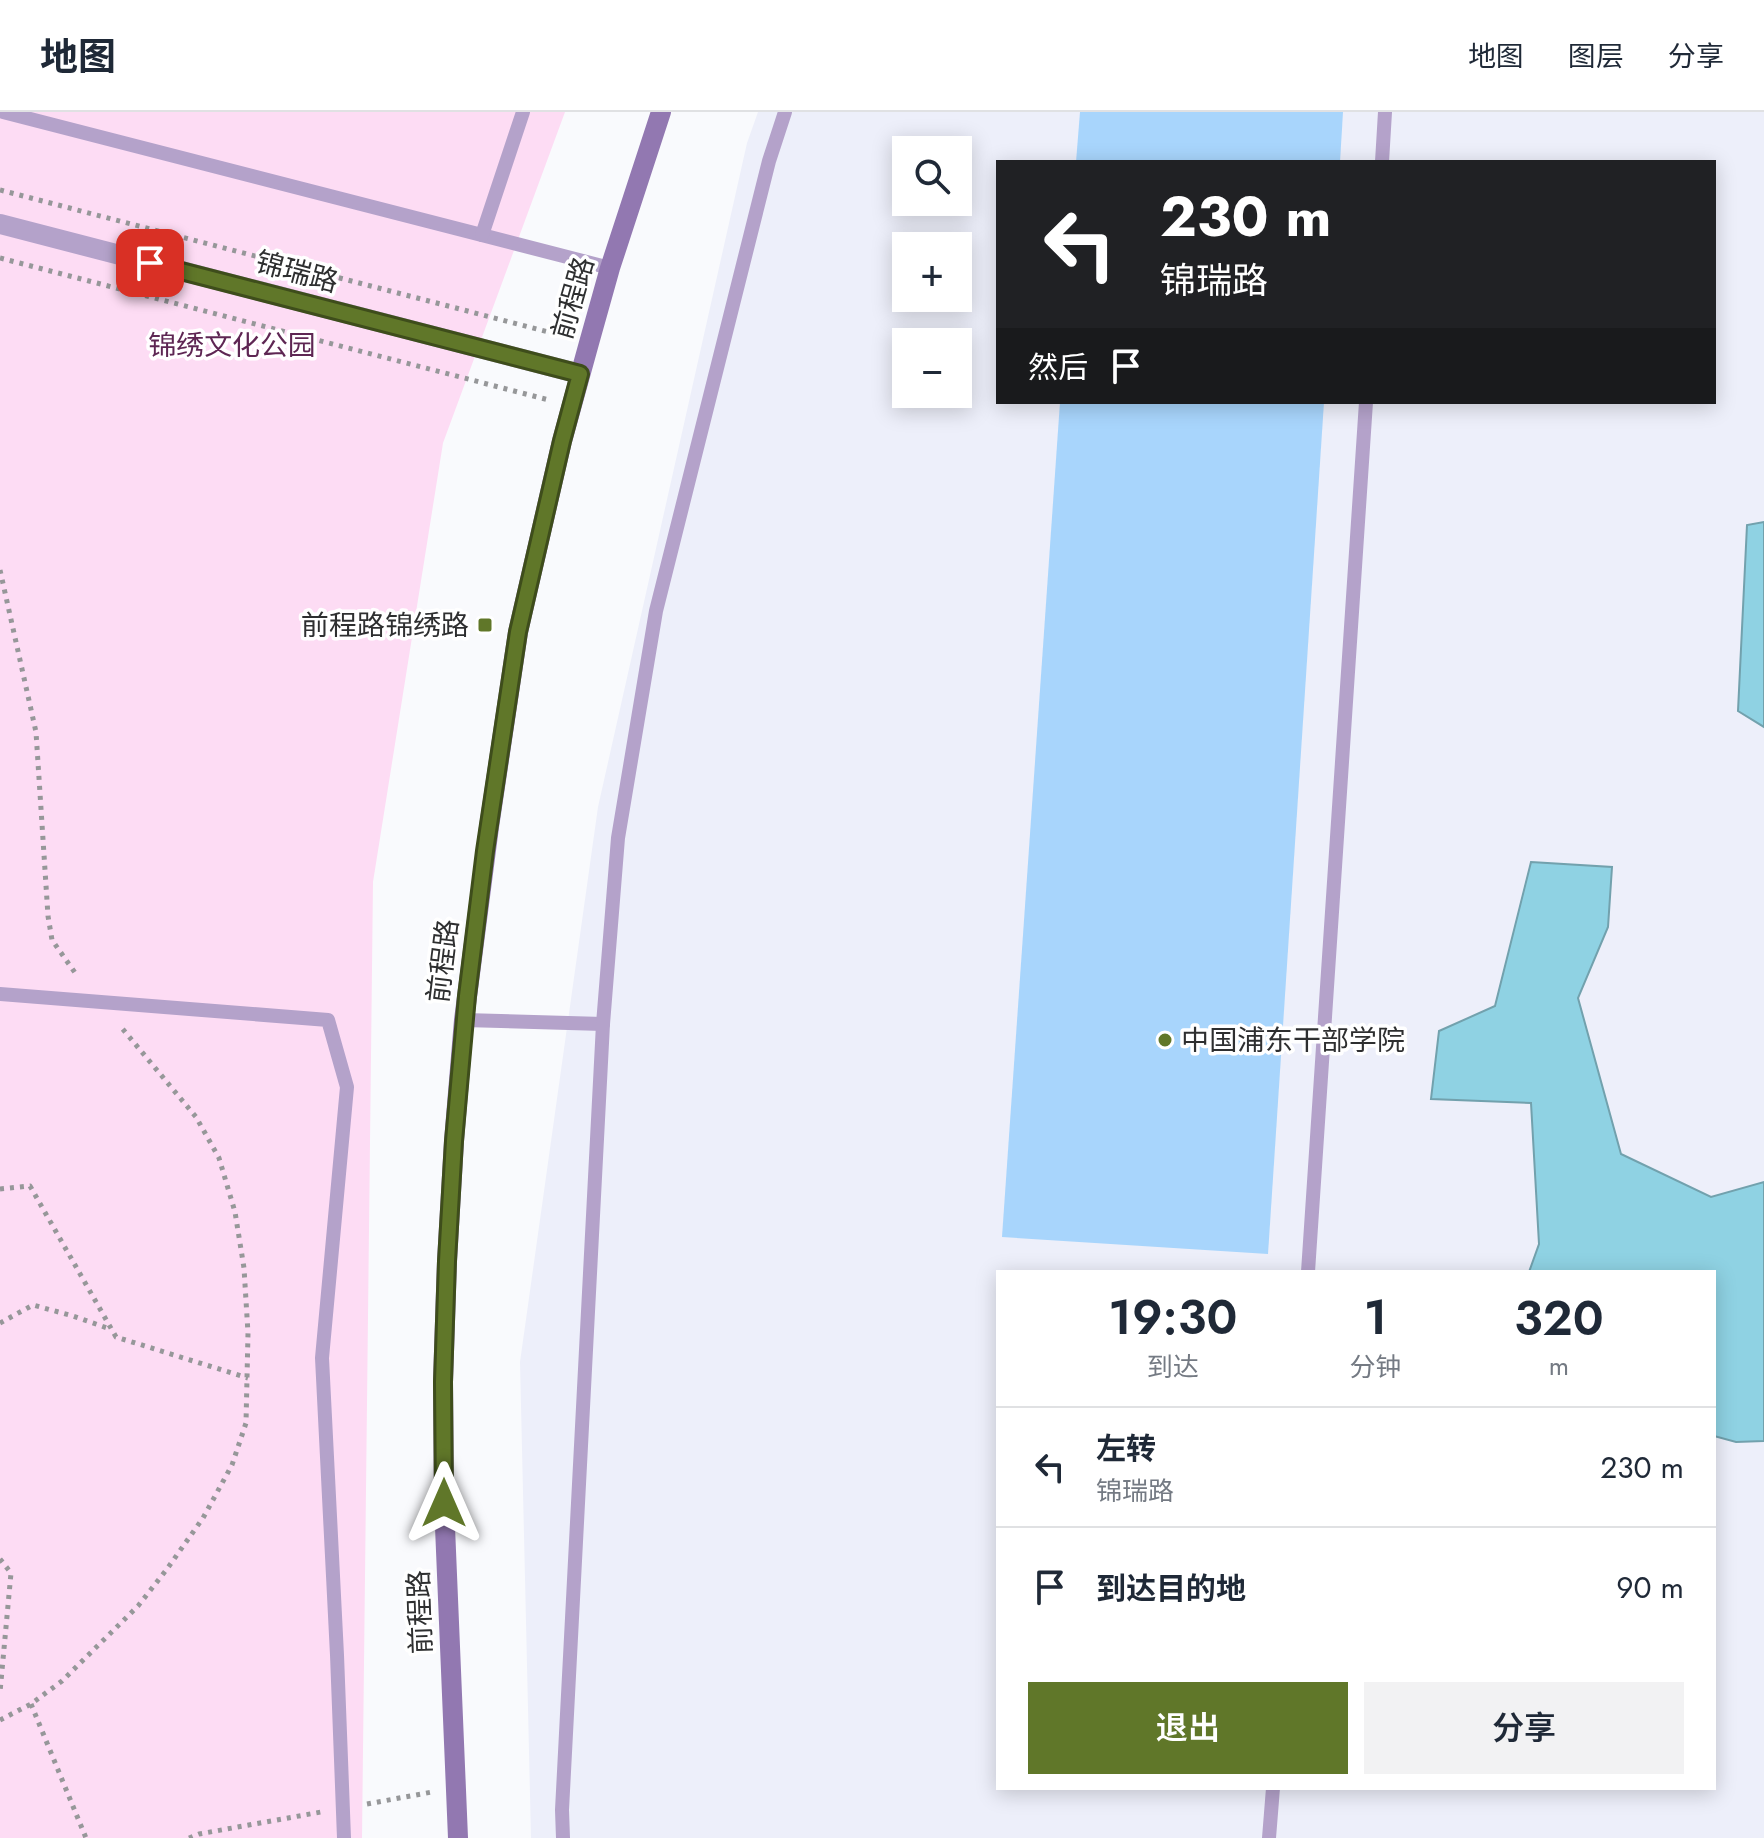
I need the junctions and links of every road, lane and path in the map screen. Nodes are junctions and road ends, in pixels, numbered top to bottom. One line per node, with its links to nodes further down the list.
1 (3, 112): 9 (lane)
2 (523, 112): 9 (lane)
3 (661, 112): 11 (street, 前程路)
4 (785, 112): 20 (lane)
5 (1385, 112): 6 (lane)
6 (1382, 160)
7 (0, 190): 12 (path)
8 (0, 224): 13 (street, 锦瑞路)
9 (482, 235): 11 (lane)
10 (0, 258): 15 (path)
11 (610, 268): 12 (street, 前程路)
12 (589, 343): 13 (street, 前程路)
13 (580, 374): 15 (street, 前程路)
14 (1366, 404): 22 (lane)
15 (571, 406): 19 (street, 前程路)
16 (0, 570): 18 (path)
17 (0, 994): 18 (lane)
18 (100, 1002): 25 (path); 32 (lane)
19 (464, 1020): 20 (lane); 33 (street, 前程路)
20 (603, 1024): 34 (lane)
21 (0, 1189): 24 (path)
22 (1308, 1270)
23 (0, 1323): 24 (path)
24 (111, 1329): 25 (path)
25 (248, 1378): 28 (path)
26 (0, 1559): 27 (path)
27 (0, 1692)
28 (31, 1704): 29 (path); 31 (path)
29 (0, 1720)
30 (1273, 1790): 35 (lane)
31 (86, 1838)
32 (344, 1838)
33 (458, 1838)
34 (563, 1838)
35 (1269, 1838)

